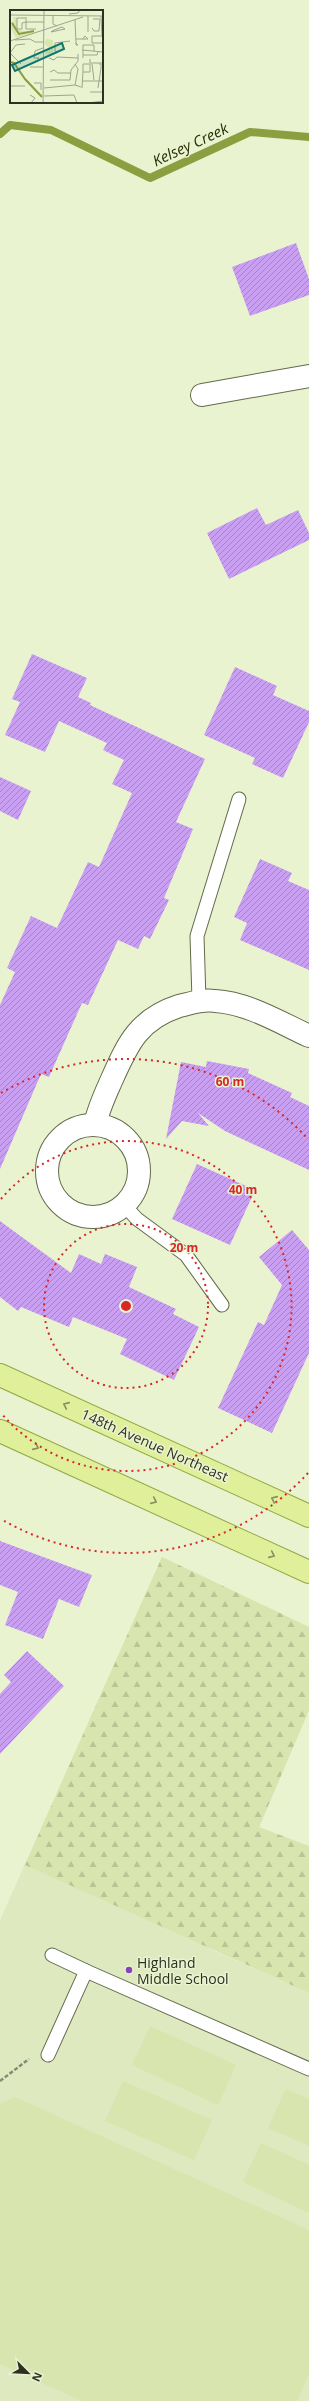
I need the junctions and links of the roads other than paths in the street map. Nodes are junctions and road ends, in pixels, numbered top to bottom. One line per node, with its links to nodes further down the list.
1 (309, 376): 2 (street)
2 (202, 395)
3 (239, 799): 4 (lane)
4 (199, 1000): 5 (street); 6 (street)
5 (309, 1036)
6 (95, 1125): 7 (street); 7 (street)
7 (124, 1205): 8 (lane)
8 (222, 1305)
9 (0, 1375): 11 (main road, 148th Avenue Northeast, one-way to 9)
10 (0, 1431): 12 (main road, one-way to 12)
11 (309, 1516)
12 (309, 1572)
13 (52, 1955): 14 (lane)
14 (86, 1971): 15 (lane); 16 (lane)
15 (48, 2055)
16 (309, 2069)

